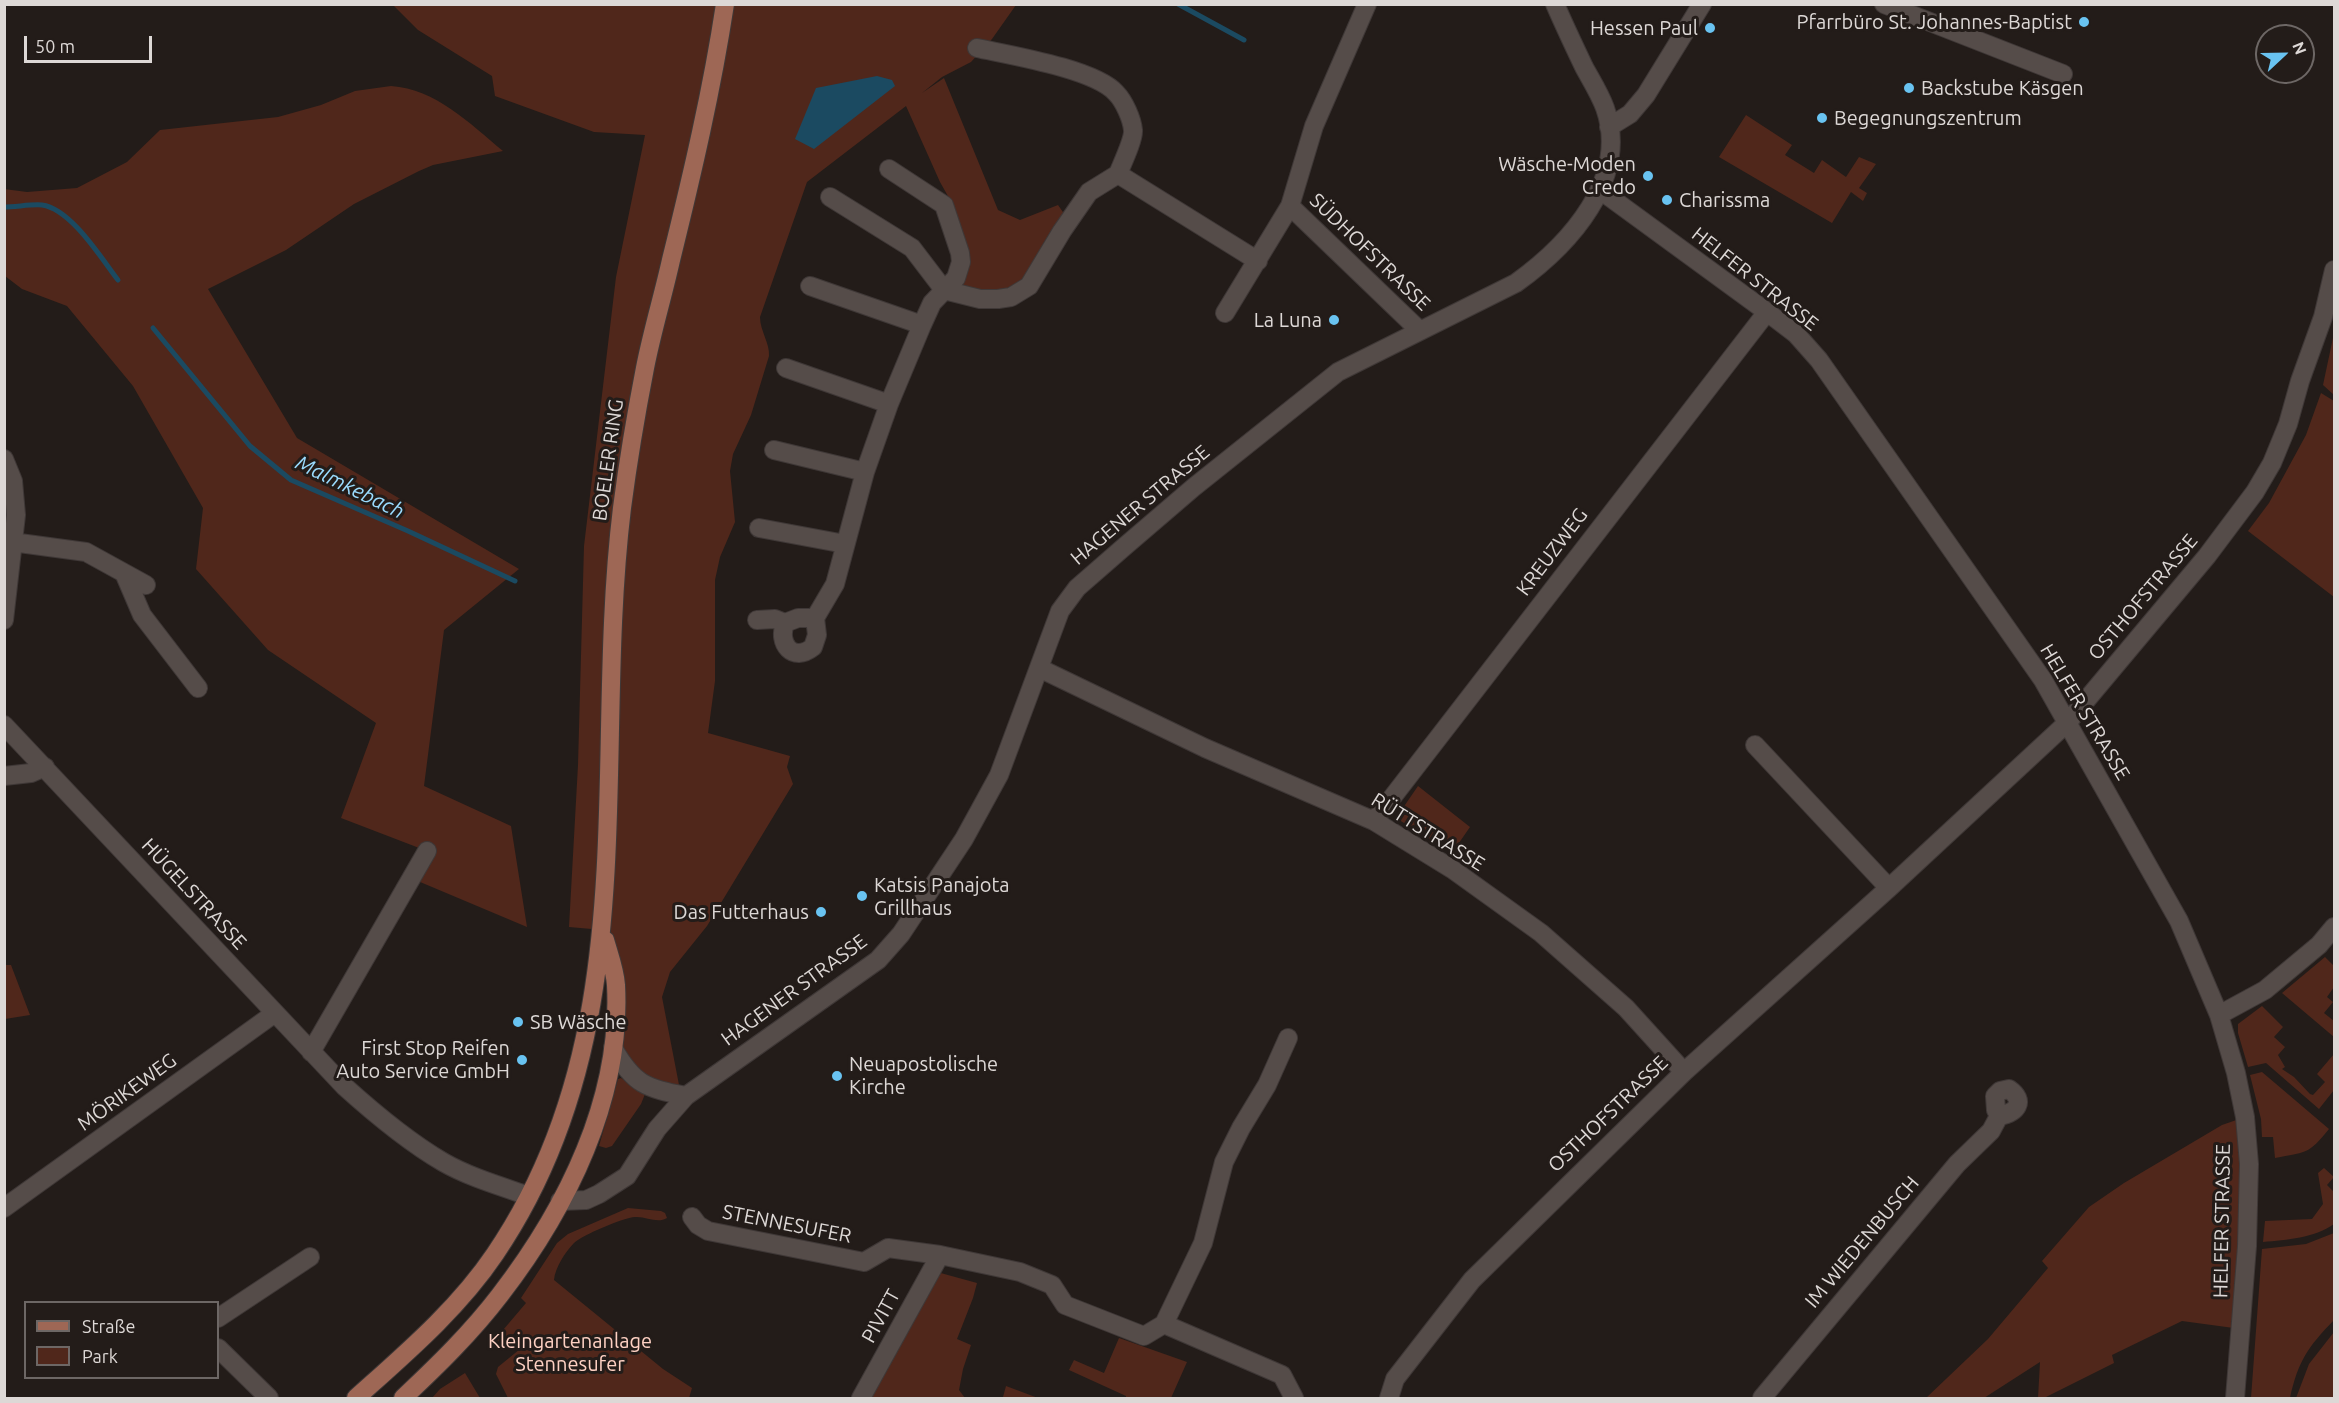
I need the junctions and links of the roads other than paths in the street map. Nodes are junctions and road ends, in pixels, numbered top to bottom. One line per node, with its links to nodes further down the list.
1 (724, 4): 47 (main road, BOELER RING)
2 (1367, 4): 13 (street, SÜDHOFSTRASSE)
3 (1555, 4): 8 (street, HAGENER STRASSE)
4 (1702, 4): 8 (street)
5 (1884, 4): 7 (street)
6 (976, 48): 10 (street)
7 (2063, 74)
8 (1610, 127): 11 (street, HAGENER STRASSE)
9 (889, 170): 17 (street)
10 (1118, 174): 14 (street); 17 (street)
11 (1600, 190): 18 (street, HELFER STRASSE); 21 (street, HAGENER STRASSE)
12 (830, 197): 17 (street)
13 (1290, 206): 14 (street); 21 (street, SÜDHOFSTRASSE)
14 (1258, 261): 19 (street)
15 (2334, 270): 38 (street, OSTHOFSTRASSE)
16 (810, 286): 20 (street)
17 (944, 290): 20 (street)
18 (1767, 312): 38 (street, HELFER STRASSE); 43 (street, KREUZWEG)
19 (1225, 313)
20 (922, 325): 23 (street)
21 (1419, 330): 36 (street, HAGENER STRASSE)
22 (786, 368): 23 (street)
23 (889, 404): 26 (street)
24 (774, 450): 26 (street)
25 (4, 459): 28 (street)
26 (865, 472): 29 (street)
27 (759, 528): 29 (street)
28 (12, 542): 30 (street); 33 (street)
29 (845, 544): 32 (street)
30 (124, 573): 31 (street); 37 (street)
31 (146, 585)
32 (815, 618): 35 (street); 35 (street)
33 (4, 620)
34 (757, 620): 35 (street)
35 (784, 623)
36 (1039, 668): 43 (street, RÜTTSTRASSE); 54 (street, HAGENER STRASSE)
37 (198, 688)
38 (2067, 722): 45 (street, OSTHOFSTRASSE); 49 (street, HELFER STRASSE)
39 (4, 725): 41 (street, HÜGELSTRASSE)
40 (1755, 745): 45 (street)
41 (45, 767): 42 (street); 48 (street, HÜGELSTRASSE)
42 (4, 776)
43 (1374, 821): 53 (street, RÜTTSTRASSE)
44 (427, 851): 52 (street)
45 (1888, 888): 53 (street, OSTHOFSTRASSE)
46 (2334, 927): 49 (street)
47 (603, 930): 51 (main road, BOELER RING); 56 (main road, BOELER RING)
48 (275, 1013): 52 (street, HÜGELSTRASSE); 58 (street, MÖRIKEWEG)
49 (2219, 1015): 72 (street, HELFER STRASSE)
50 (1288, 1038): 63 (street)
51 (614, 1048): 54 (street); 57 (main road, BOELER RING)
52 (311, 1052): 56 (street, HÜGELSTRASSE)
53 (1684, 1072): 70 (street, OSTHOFSTRASSE)
54 (686, 1096): 57 (street, HAGENER STRASSE)
55 (1999, 1116): 71 (street, IM WIEDENBUSCH)
56 (529, 1196): 57 (main road, HAGENER STRASSE); 66 (main road)
57 (560, 1202): 67 (main road)
58 (4, 1208)
59 (692, 1217): 60 (street, STENNESUFER)
60 (940, 1255): 63 (street, STENNESUFER); 68 (street, PIVITT)
61 (310, 1257): 62 (street)
62 (219, 1317)
63 (1164, 1324): 69 (street)
64 (219, 1349): 65 (street)
65 (269, 1398)
66 (356, 1398)
67 (403, 1398)
68 (861, 1398)
69 (1294, 1398)
70 (1389, 1398)
71 (1762, 1398)
72 (2235, 1398)

